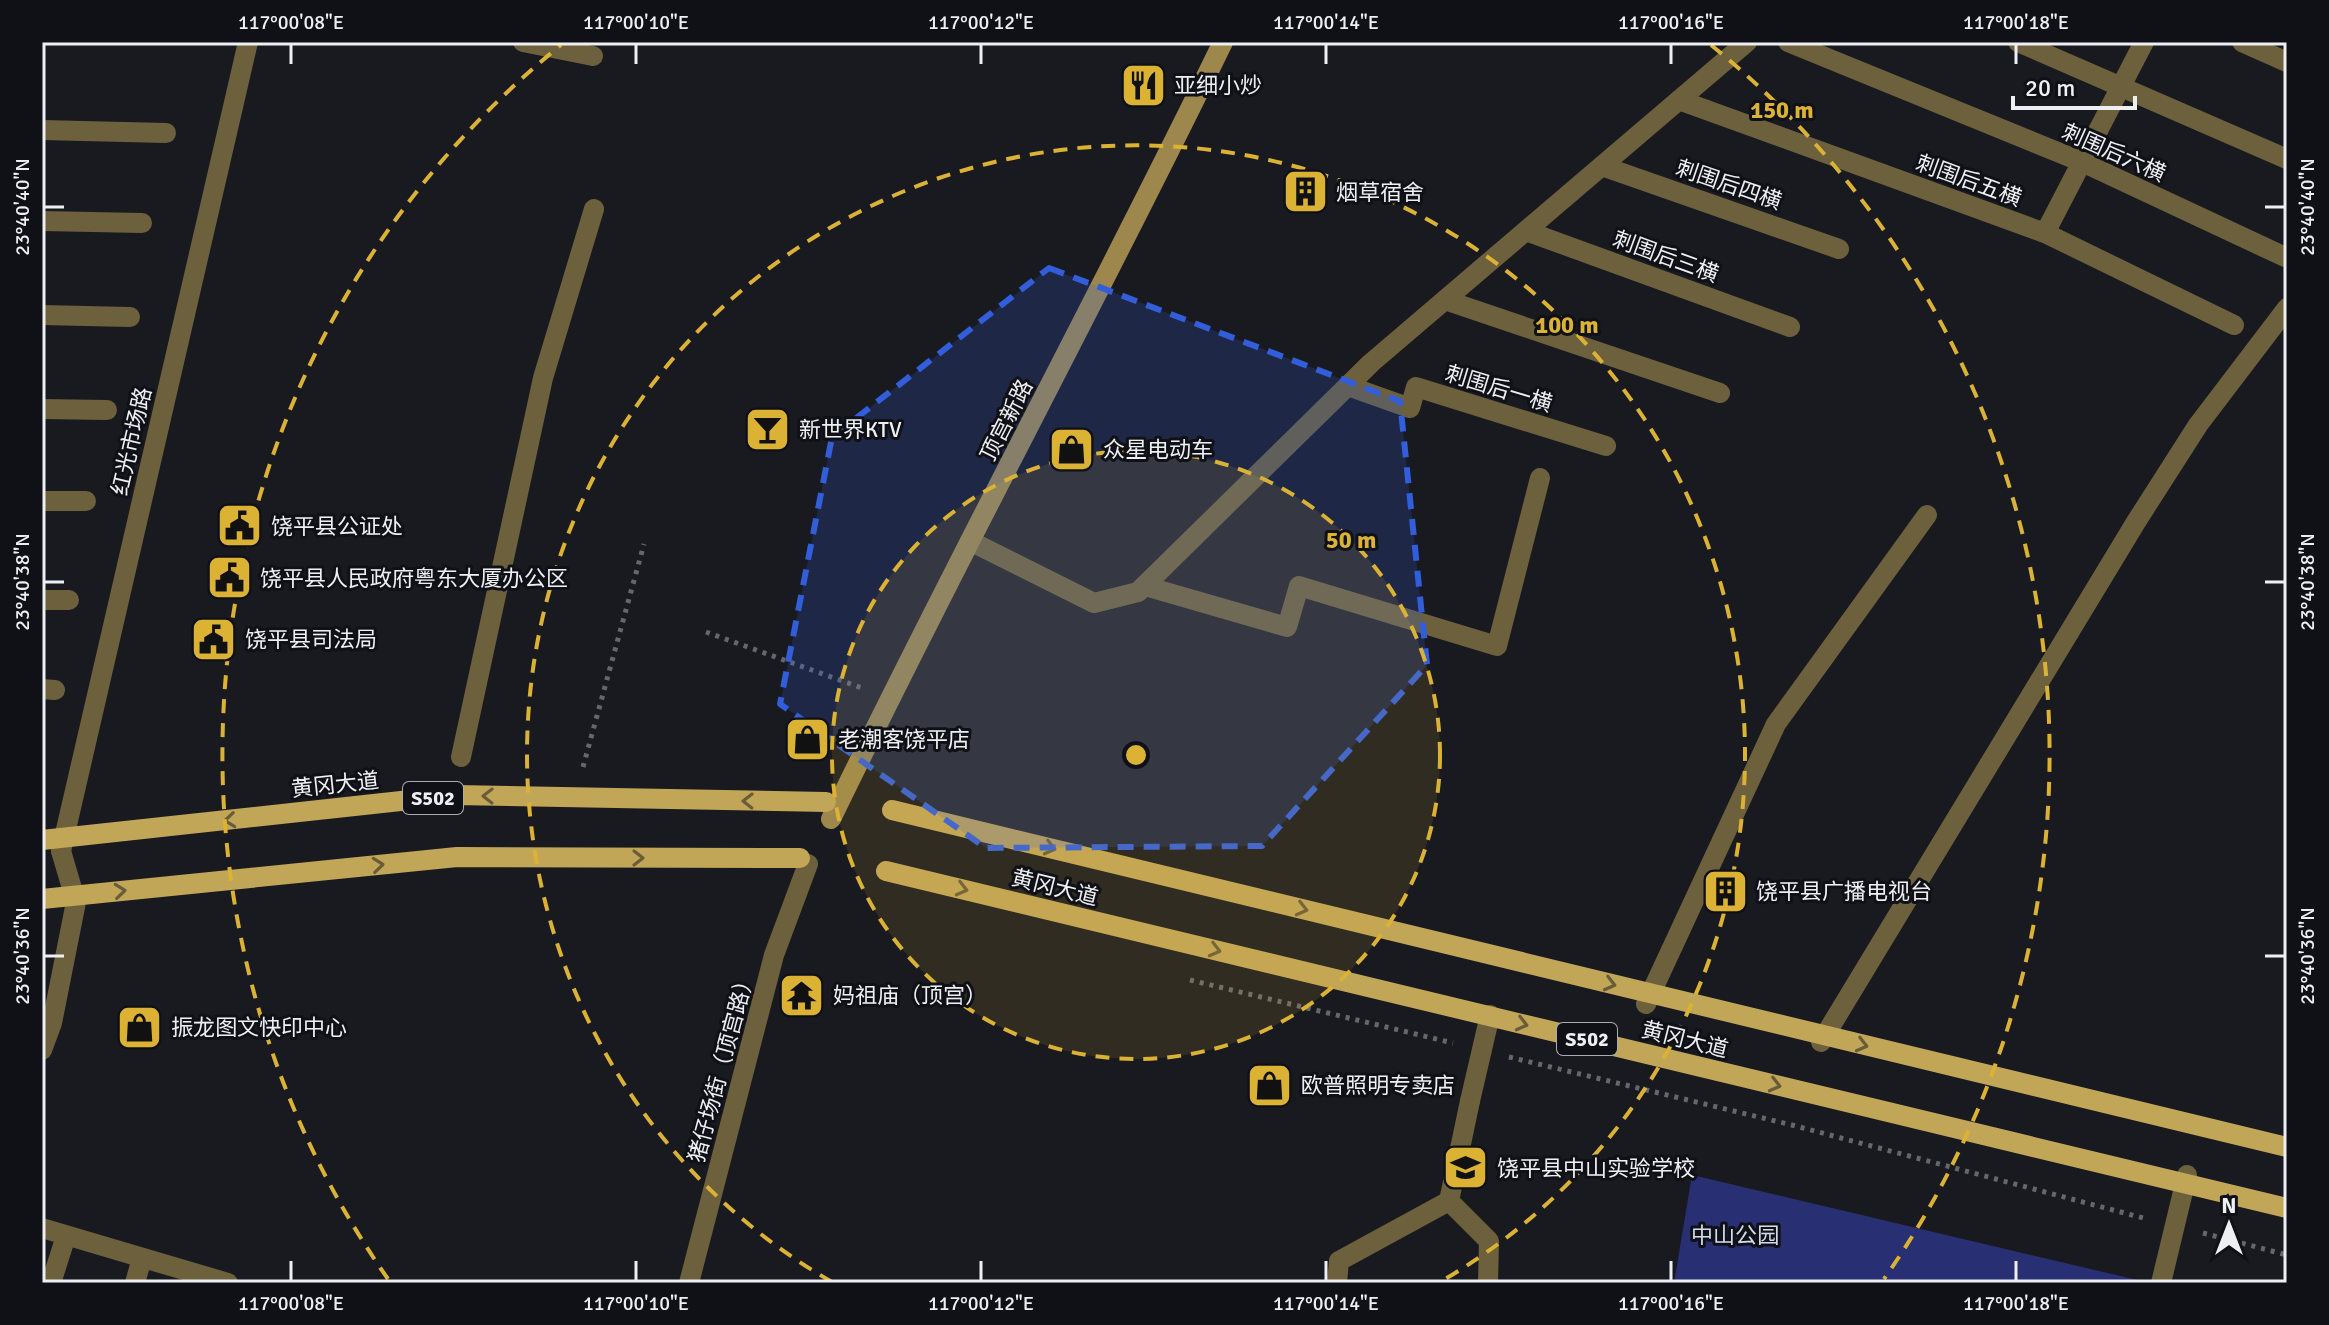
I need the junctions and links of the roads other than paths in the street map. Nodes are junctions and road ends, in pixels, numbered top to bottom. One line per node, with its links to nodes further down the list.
1 (248, 42): 54 (street, 红光市场路)
2 (523, 42): 9 (street)
3 (1223, 42): 40 (main road, 顶宫新路)
4 (1747, 42): 12 (street)
5 (1788, 42): 16 (street, 刺围后六横)
6 (2018, 42): 11 (street)
7 (2144, 42): 11 (street)
8 (2242, 42): 10 (street)
9 (593, 56)
10 (2287, 62)
11 (2123, 86): 15 (street); 16 (street)
12 (1679, 100): 17 (street); 22 (street, 刺围后五横)
13 (42, 130): 14 (street)
14 (166, 133)
15 (2287, 159)
16 (2082, 162): 22 (street); 24 (street, 刺围后六横)
17 (1602, 166): 21 (street); 23 (street, 刺围后四横)
18 (594, 209): 44 (street)
19 (42, 221): 20 (street)
20 (142, 223)
21 (1526, 231): 25 (street); 30 (street, 刺围后三横)
22 (2045, 233): 29 (street, 刺围后五横)
23 (1839, 249)
24 (2285, 257)
25 (1445, 300): 31 (street); 32 (street)
26 (2287, 308): 53 (street)
27 (42, 315): 28 (street)
28 (130, 317)
29 (2234, 325)
30 (1790, 327)
31 (1348, 386): 35 (street, 刺围后一横); 41 (street)
32 (1720, 393)
33 (42, 409): 34 (street)
34 (107, 410)
35 (1606, 446)
36 (1540, 478): 41 (street)
37 (42, 501): 38 (street)
38 (86, 501)
39 (1927, 515): 51 (street)
40 (970, 541): 41 (street); 46 (main road, 顶宫新路)
41 (1145, 586)
42 (42, 600): 43 (street)
43 (69, 600)
44 (461, 757)
45 (892, 810): 55 (main road, 黄冈大道, one-way to 55)
46 (829, 811): 47 (main road, 黄冈大道 / S502, one-way to 47)
47 (42, 840)
48 (804, 861): 50 (main road, one-way to 48); 65 (street, 猪仔场街（顶宫路）)
49 (886, 871): 58 (main road, 黄冈大道 / S502, one-way to 58)
50 (42, 899)
51 (1646, 1004)
52 (1490, 1015): 57 (street)
53 (1821, 1042)
54 (42, 1050)
55 (2287, 1147)
56 (2187, 1175): 68 (street)
57 (1449, 1201): 66 (street); 67 (street)
58 (2287, 1208)
59 (42, 1228): 60 (street)
60 (66, 1236): 61 (street); 63 (street)
61 (142, 1258): 62 (street); 64 (street)
62 (220, 1282)
63 (51, 1283)
64 (135, 1283)
65 (689, 1283)
66 (1337, 1283)
67 (1488, 1283)
68 (2161, 1283)

